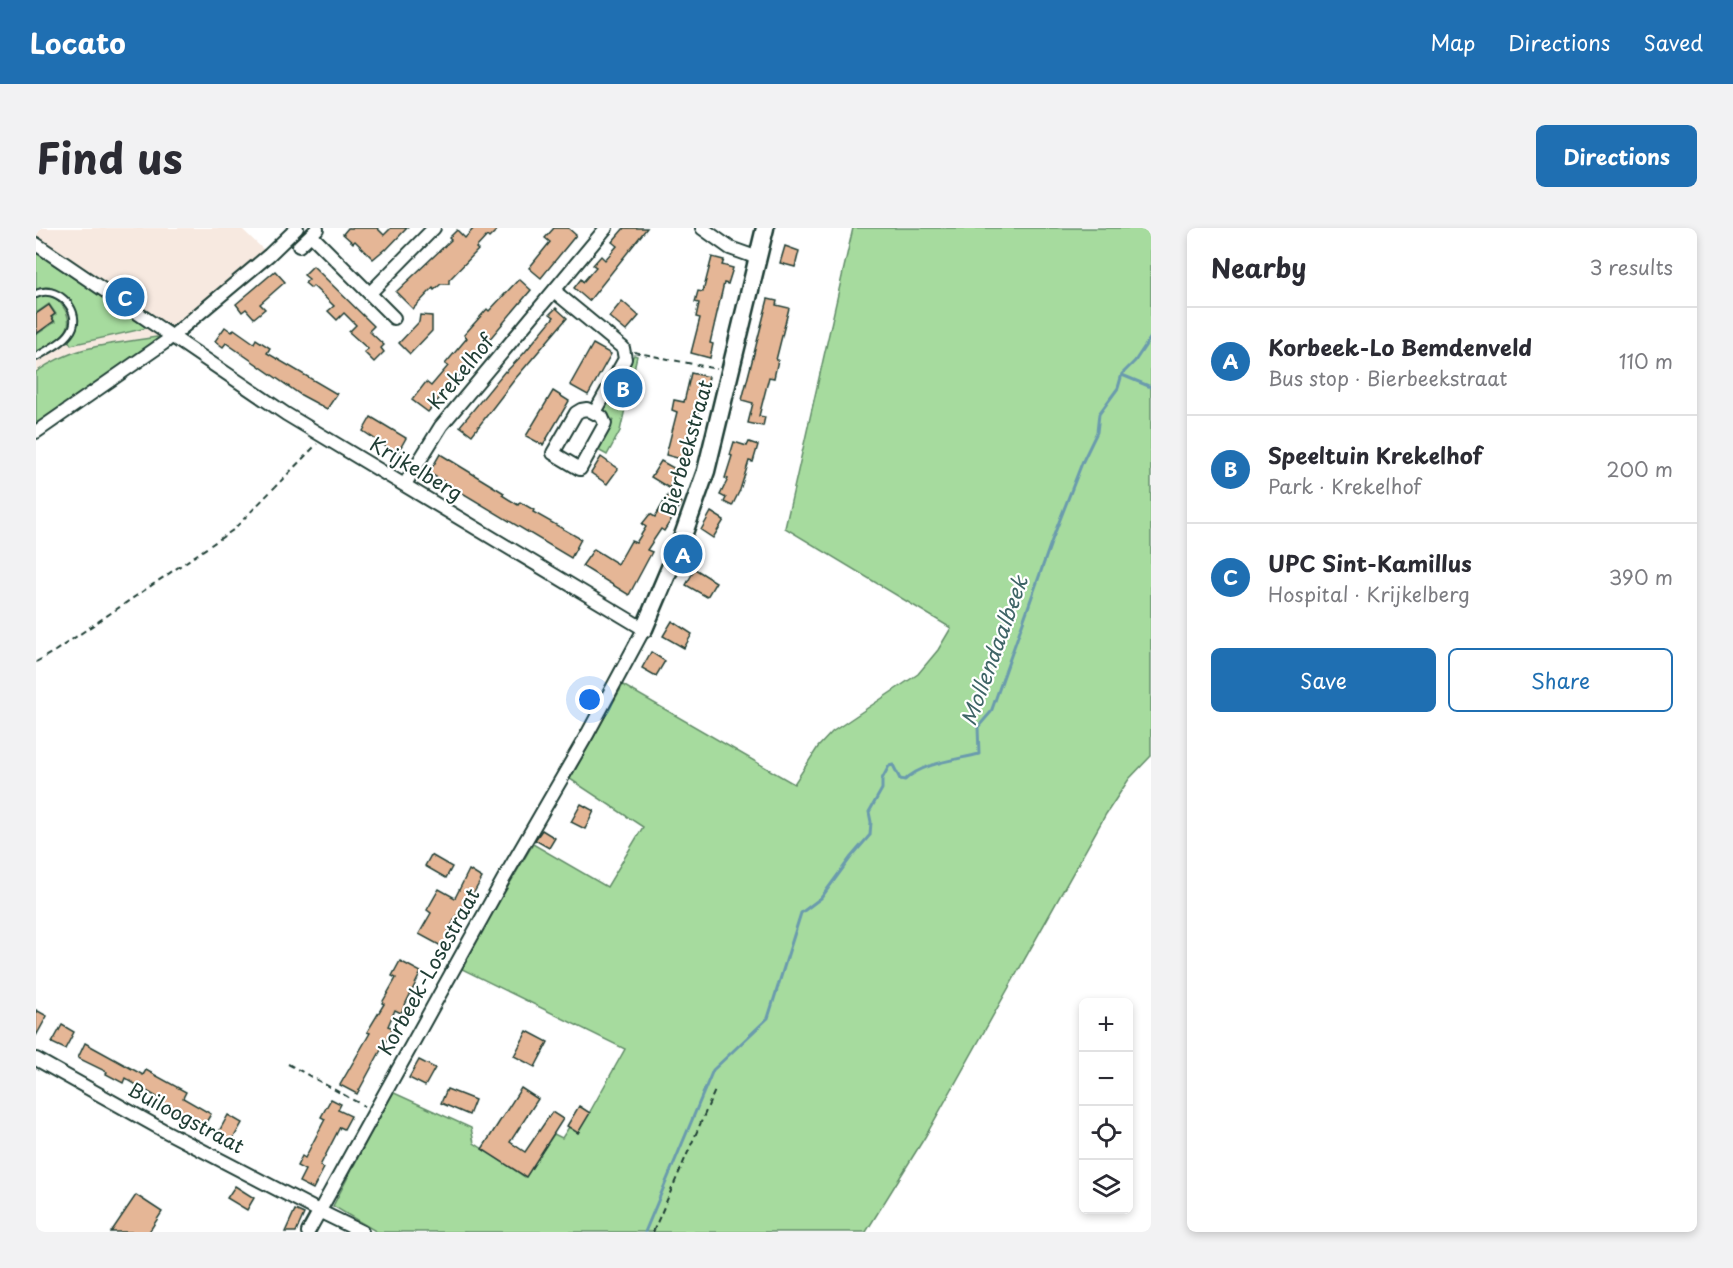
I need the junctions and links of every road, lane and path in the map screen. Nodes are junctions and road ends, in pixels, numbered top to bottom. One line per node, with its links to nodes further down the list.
1 (297, 228): 14 (street)
2 (434, 228): 11 (street)
3 (606, 228): 10 (street, Krekelhof)
4 (702, 228): 9 (street)
5 (765, 228): 9 (street, Bierbeekstraat)
6 (314, 232): 8 (street); 11 (street)
7 (36, 244): 14 (street, Krijkelberg)
8 (299, 246)
9 (758, 258): 17 (street, Bierbeekstraat)
10 (554, 291): 15 (street); 21 (street, Krekelhof)
11 (370, 293): 13 (street)
12 (36, 294): 16 (lane)
13 (394, 318)
14 (172, 336): 19 (street); 20 (street, Krijkelberg)
15 (625, 352): 17 (path); 18 (street)
16 (36, 357)
17 (731, 372): 22 (street, Bierbeekstraat)
18 (594, 412): 18 (street)
19 (36, 432)
20 (322, 436): 21 (street, Krijkelberg); 23 (path)
21 (405, 484): 22 (street, Krijkelberg)
22 (644, 629): 24 (street, Bierbeekstraat)
23 (36, 662)
24 (588, 733): 28 (street, Korbeek-Losestraat)
25 (36, 1059): 29 (street, Builoogstraat)
26 (288, 1064): 28 (path)
27 (716, 1088): 32 (path)
28 (373, 1111): 29 (street, Korbeek-Losestraat)
29 (319, 1211): 30 (street, Korbeek-Losestraat); 31 (street, Builoogstraat)
30 (308, 1232)
31 (363, 1232)
32 (653, 1232)

